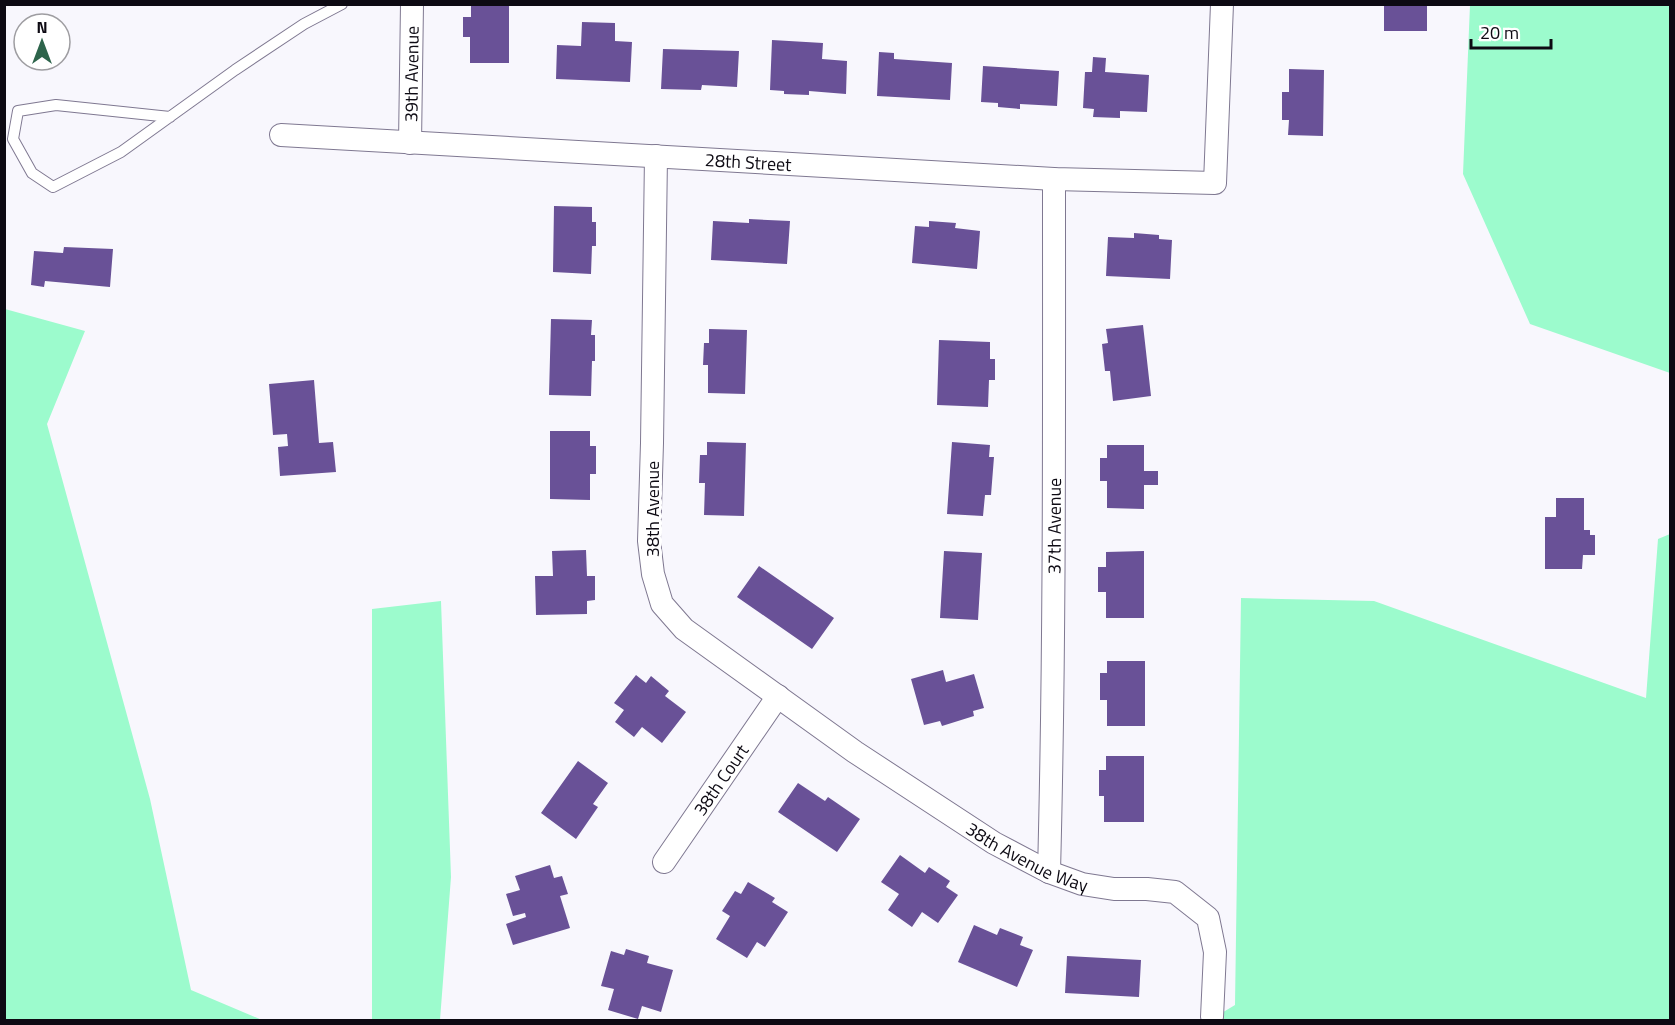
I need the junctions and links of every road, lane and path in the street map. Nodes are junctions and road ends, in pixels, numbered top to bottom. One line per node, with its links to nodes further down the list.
1 (342, 4): 4 (lane)
2 (412, 4): 6 (street, 39th Avenue)
3 (1222, 4): 8 (street, 28th Street)
4 (170, 117): 4 (lane)
5 (281, 135): 6 (street, 28th Street)
6 (410, 142): 7 (street, 28th Street)
7 (656, 156): 8 (street, 28th Street); 9 (street, 38th Avenue)
8 (1054, 178): 11 (street, 37th Avenue)
9 (778, 696): 10 (street, 38th Court); 11 (street, 38th Avenue Way)
10 (664, 862)
11 (1049, 872): 12 (street, 38th Avenue Way)
12 (1212, 1017)

